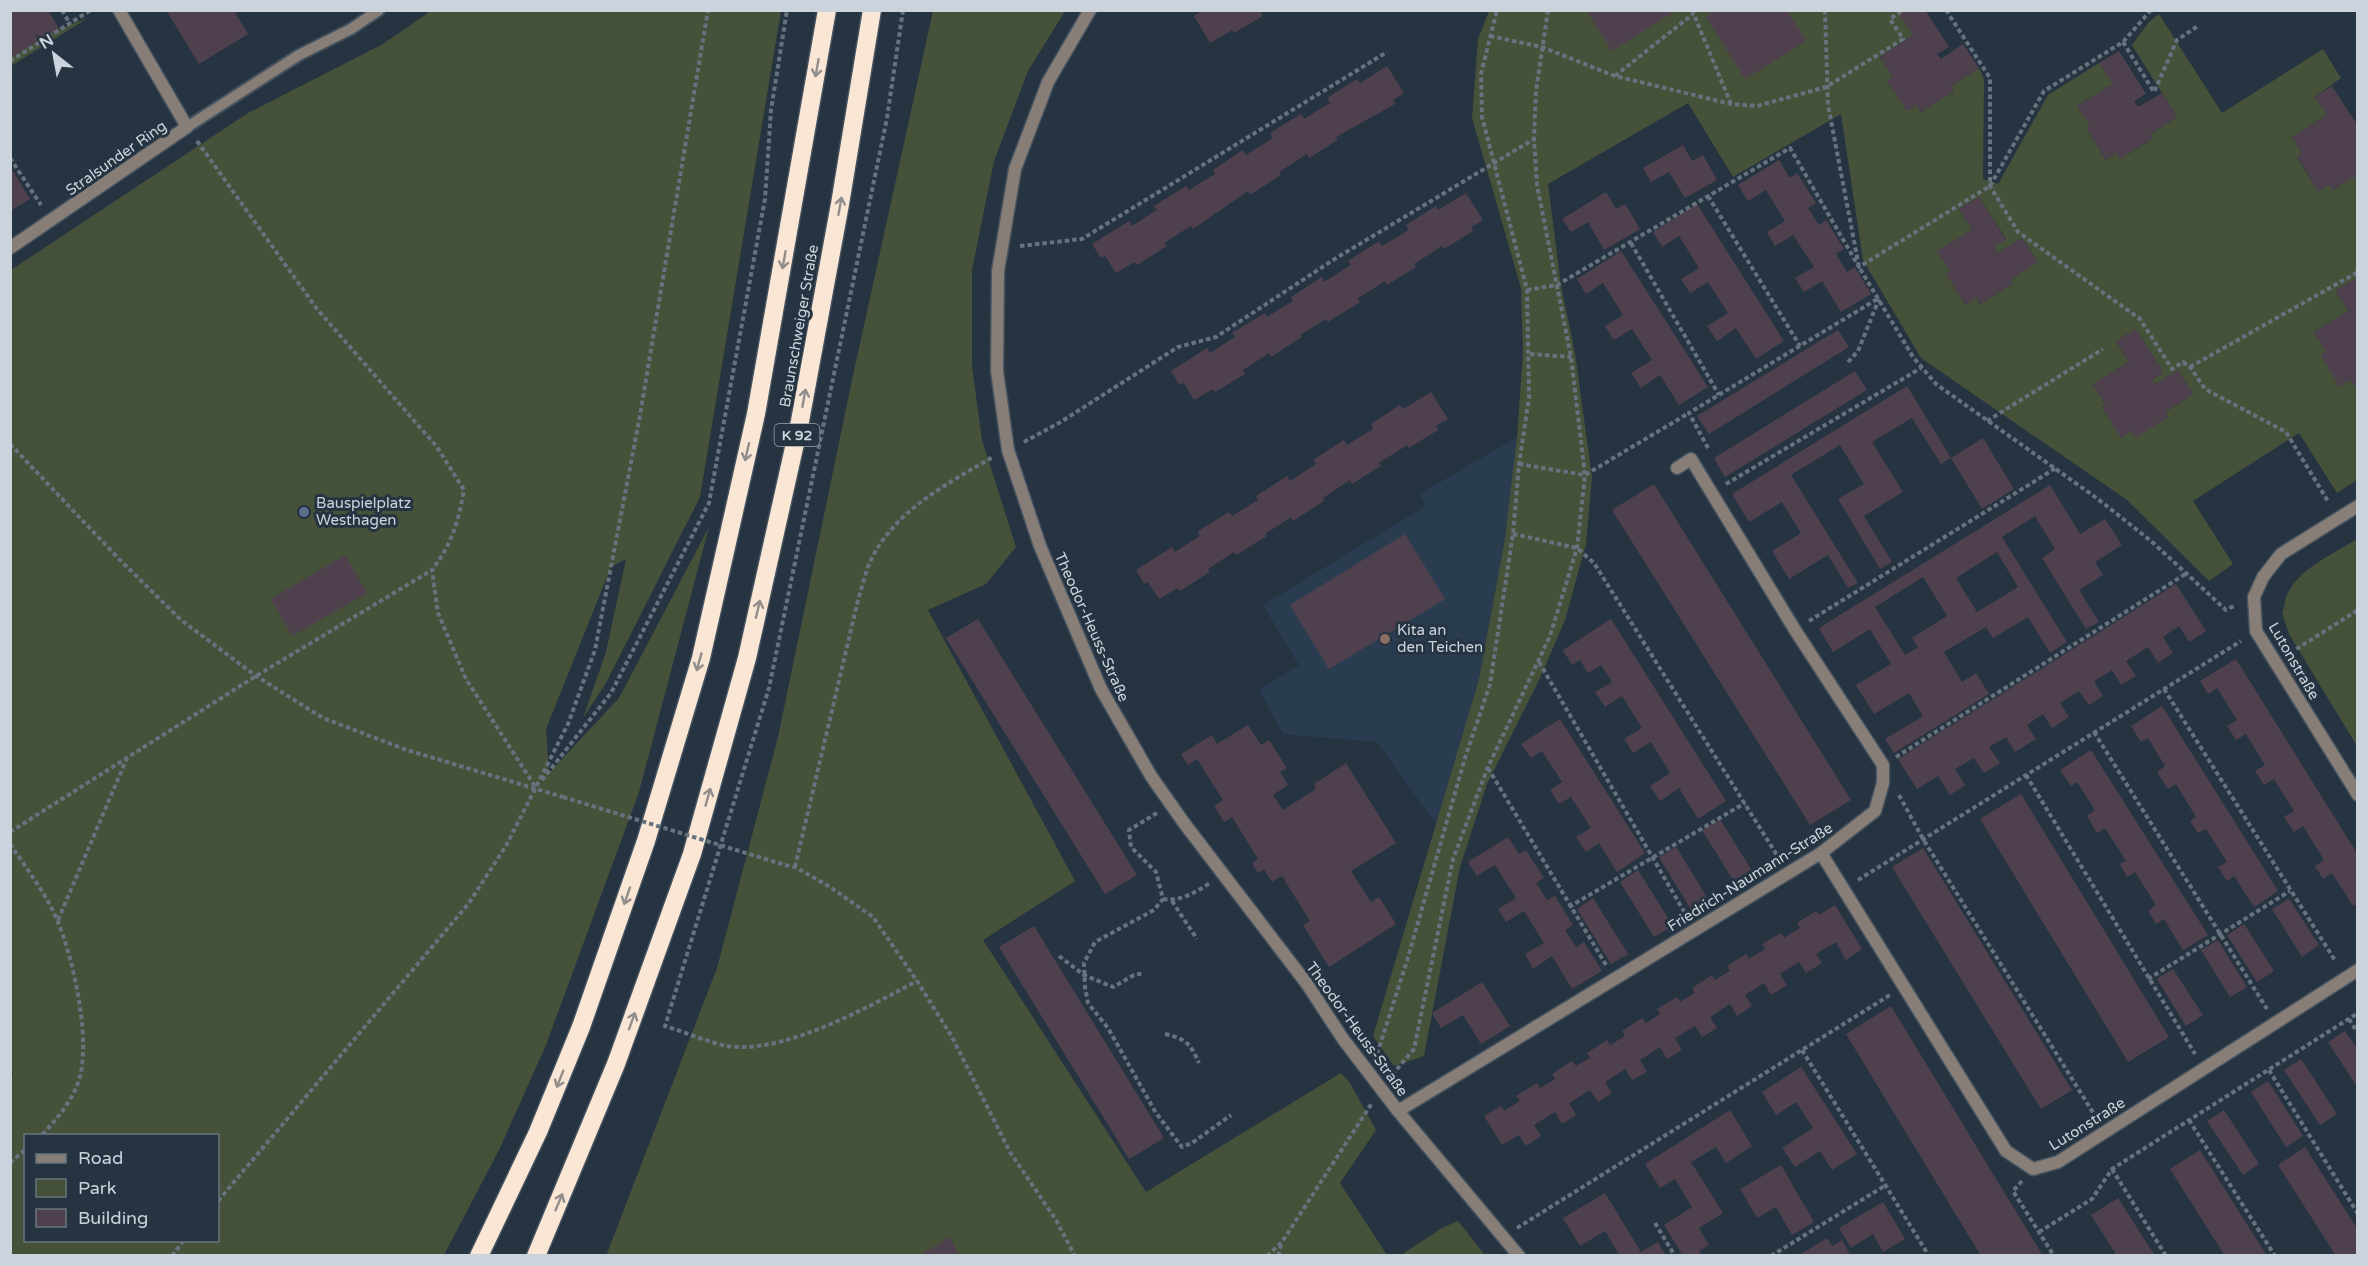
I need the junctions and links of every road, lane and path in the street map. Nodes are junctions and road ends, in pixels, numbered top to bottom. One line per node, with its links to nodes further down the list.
1 (62, 10): 17 (path)
2 (91, 10): 17 (path)
3 (119, 10): 27 (street, Stralsunder Ring)
4 (379, 10): 27 (lane)
5 (708, 10): 79 (path)
6 (787, 10): 79 (path)
7 (827, 10): 138 (highway, Braunschweiger Straße / K 92, one-way to 138)
8 (872, 10): 139 (highway, Braunschweiger Straße / K 92, one-way to 8)
9 (1090, 10): 36 (street, Theodor-Heuss-Straße)
10 (1497, 10): 19 (path)
11 (1825, 10): 25 (path)
12 (1903, 10): 25 (path)
13 (1946, 10): 31 (path)
14 (2151, 10): 20 (path)
15 (1548, 11): 21 (path)
16 (1692, 12): 24 (path); 26 (path)
17 (70, 24): 23 (path)
18 (2198, 26): 20 (path)
19 (1490, 36): 21 (path); 30 (path)
20 (2123, 42): 31 (path)
21 (1542, 47): 24 (path); 28 (path)
22 (1386, 52): 36 (path)
23 (10, 62)
24 (1615, 76): 26 (path)
25 (1826, 87): 26 (path); 37 (path)
26 (1731, 104)
27 (187, 127): 33 (street, Stralsunder Ring); 64 (path)
28 (1534, 139): 30 (path); 39 (path)
29 (10, 158): 33 (path)
30 (1494, 162): 40 (path); 54 (path)
31 (1990, 186): 37 (path); 47 (path)
32 (1708, 196): 34 (path); 37 (path); 42 (path)
33 (51, 220): 35 (street, Stralsunder Ring)
34 (1631, 243): 39 (path); 49 (path)
35 (10, 248)
36 (1001, 248): 54 (street, Theodor-Heuss-Straße)
37 (1859, 267): 41 (path)
38 (2358, 272): 47 (path)
39 (1557, 285): 40 (path); 45 (path)
40 (1527, 290): 44 (path)
41 (1879, 298): 42 (path); 46 (path); 48 (path)
42 (1800, 346): 49 (path)
43 (2103, 349): 51 (path)
44 (1530, 354): 45 (path); 55 (path)
45 (1571, 357): 58 (path)
46 (1848, 363)
47 (2190, 367): 61 (path)
48 (1921, 368): 51 (path); 59 (path)
49 (1719, 395): 50 (path)
50 (1689, 413): 53 (path); 58 (path)
51 (1987, 421): 57 (path)
52 (10, 444): 72 (path)
53 (1708, 448)
54 (1008, 450): 82 (street, Theodor-Heuss-Straße); 88 (path)
55 (1519, 464): 58 (path); 62 (path)
56 (1677, 468): 59 (street)
57 (2055, 468): 65 (path); 68 (path)
58 (1585, 475): 63 (path)
59 (1711, 492): 68 (street)
60 (2358, 506): 61 (street)
61 (2338, 519): 66 (street)
62 (1513, 534): 63 (path); 119 (path)
63 (1577, 548): 70 (path); 81 (path)
64 (432, 570): 72 (path); 79 (path)
65 (2187, 573): 66 (path); 76 (path)
66 (2254, 597): 69 (street, Lutonstraße)
67 (2358, 610): 71 (path)
68 (1795, 630): 76 (street)
69 (2256, 631): 71 (street, Lutonstraße); 73 (path)
70 (1538, 662): 77 (path); 87 (path)
71 (2275, 662): 80 (street, Lutonstraße)
72 (256, 676): 75 (path); 79 (path)
73 (2164, 689): 74 (path); 92 (path)
74 (2094, 732): 78 (path); 98 (path)
75 (128, 757): 83 (path); 96 (path)
76 (1883, 765): 84 (path); 86 (street, Friedrich-Naumann-Straße)
77 (1488, 767): 95 (path); 119 (path)
78 (2026, 775): 84 (path); 106 (path)
79 (536, 788): 88 (path, bridge); 130 (path)
80 (2358, 795)
81 (1744, 803): 87 (path); 89 (path)
82 (1170, 804): 90 (street, Theodor-Heuss-Straße); 93 (path)
83 (10, 832)
84 (1923, 839): 91 (path); 123 (path)
85 (10, 844): 96 (path)
86 (1821, 854): 89 (street, Friedrich-Naumann-Straße); 91 (street)
87 (1652, 856): 95 (path); 97 (path)
88 (795, 867): 107 (path)
89 (1788, 873): 97 (street, Friedrich-Naumann-Straße)
90 (1223, 875): 94 (path); 119 (street, Theodor-Heuss-Straße)
91 (1842, 890): 108 (street)
92 (2290, 891): 98 (path); 104 (path)
93 (1163, 899): 94 (path); 103 (path)
94 (1172, 901): 99 (path)
95 (1569, 907): 105 (path)
96 (58, 920): 124 (path)
97 (1695, 930): 105 (street, Friedrich-Naumann-Straße)
98 (2220, 934): 106 (path); 111 (path)
99 (1197, 939)
100 (1059, 956): 103 (path)
101 (2358, 970): 104 (street, Lutonstraße)
102 (1144, 973): 103 (path)
103 (1084, 975): 121 (path)
104 (2346, 978): 111 (street, Lutonstraße)
105 (1615, 979): 120 (street, Friedrich-Naumann-Straße)
106 (2148, 979): 117 (path)
107 (917, 981): 112 (path); 140 (path)
108 (1902, 987): 115 (path); 127 (street)
109 (2358, 1013): 110 (path)
110 (2349, 1019): 113 (path); 118 (path)
111 (2276, 1022): 117 (street, Lutonstraße)
112 (665, 1026)
113 (2358, 1033)
114 (1165, 1034): 116 (path)
115 (1802, 1050): 129 (path); 134 (path)
116 (1199, 1063)
117 (2204, 1068): 123 (street, Lutonstraße)
118 (2269, 1070): 122 (path); 131 (path)
119 (1381, 1087): 120 (street, Theodor-Heuss-Straße); 136 (path)
120 (1398, 1111): 134 (street, Theodor-Heuss-Straße)
121 (1231, 1115)
122 (2189, 1120): 128 (path); 149 (path)
123 (2104, 1131): 127 (street, Lutonstraße)
124 (43, 1134)
125 (24, 1151): 126 (path)
126 (10, 1163)
127 (2033, 1169): 133 (path)
128 (2112, 1169): 133 (path); 148 (path)
129 (1886, 1185): 145 (path); 146 (path)
130 (219, 1200)
131 (2358, 1214)
132 (1655, 1223): 144 (path)
133 (2039, 1232): 147 (path)
134 (1504, 1236): 143 (street, Theodor-Heuss-Straße)
135 (182, 1242): 137 (path)
136 (1282, 1242): 141 (path); 142 (path)
137 (172, 1256)
138 (479, 1256)
139 (536, 1256)
140 (1075, 1256)
141 (1267, 1256)
142 (1278, 1256)
143 (1519, 1256)
144 (1676, 1256)
145 (1771, 1256)
146 (1929, 1256)
147 (2054, 1256)
148 (2166, 1256)
149 (2274, 1256)

